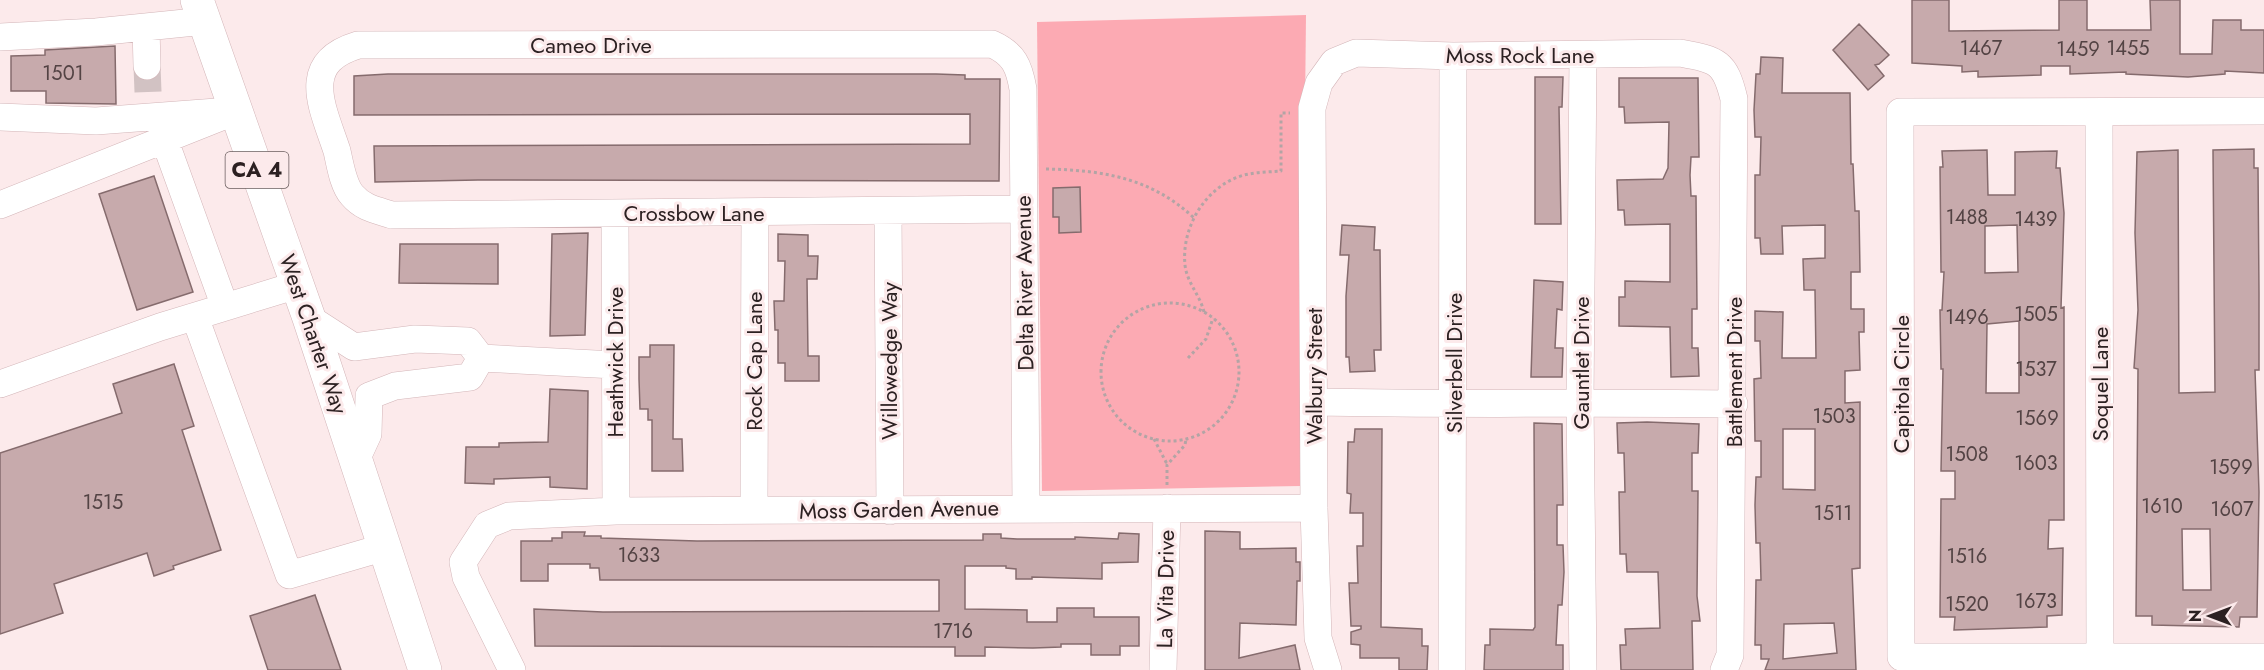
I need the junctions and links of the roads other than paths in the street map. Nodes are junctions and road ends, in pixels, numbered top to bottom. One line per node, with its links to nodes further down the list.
1 (204, 6): 2 (street); 10 (highway, West Charter Way / CA 4)
2 (146, 27): 3 (street); 9 (street)
3 (0, 37)
4 (1453, 56): 5 (street, Moss Rock Lane); 8 (street, Moss Rock Lane); 31 (street, Silverbell Drive)
5 (1582, 56): 7 (street, Moss Rock Lane); 29 (street, Gauntlet Drive)
6 (1015, 59): 16 (street, Cameo Drive); 17 (street, Delta River Avenue)
7 (1728, 73): 30 (street, Battlement Drive)
8 (1319, 83): 28 (street, Walbury Street)
9 (148, 91): 10 (street); 13 (street)
10 (236, 111): 14 (street); 21 (highway, West Charter Way / CA 4)
11 (2264, 111): 12 (street, Capitola Circle)
12 (2099, 112): 40 (street, Soquel Lane); 40 (street, Capitola Circle)
13 (0, 117)
14 (165, 141): 15 (street); 22 (street)
15 (0, 206)
16 (365, 207): 20 (street, Crossbow Lane)
17 (1024, 209): 18 (street, Crossbow Lane); 33 (street, Delta River Avenue)
18 (888, 211): 19 (street, Crossbow Lane); 38 (street, Willowedge Way)
19 (755, 212): 20 (street, Crossbow Lane); 36 (street, Rock Cap Lane)
20 (615, 213): 26 (street, Heathwick Drive)
21 (297, 285): 22 (street); 24 (highway, West Charter Way / CA 4)
22 (225, 307): 23 (street)
23 (195, 317): 27 (street); 39 (street)
24 (309, 318): 25 (street); 32 (highway, West Charter Way / CA 4)
25 (481, 358): 26 (street); 32 (street)
26 (615, 365): 37 (street, Heathwick Drive)
27 (0, 384)
28 (1315, 402): 31 (street); 35 (street, Walbury Street)
29 (1580, 402): 30 (street); 31 (street); 47 (street, Gauntlet Drive)
30 (1734, 404): 48 (street, Battlement Drive)
31 (1454, 405): 46 (street, Silverbell Drive)
32 (356, 460): 39 (highway, West Charter Way / CA 4)
33 (1026, 508): 34 (street, Moss Garden Avenue); 38 (street, Moss Garden Avenue)
34 (1167, 508): 35 (street, Moss Garden Avenue); 45 (street, La Vita Drive)
35 (1314, 508): 42 (street, Walbury Street)
36 (754, 510): 37 (street, Moss Garden Avenue); 38 (street, Moss Garden Avenue)
37 (616, 511): 44 (street, Moss Garden Avenue)
38 (890, 511)
39 (385, 547): 43 (highway, West Charter Way / CA 4)
40 (2100, 657): 41 (street, Capitola Circle)
41 (2264, 657)
42 (1327, 669)
43 (425, 670)
44 (512, 670)
45 (1163, 670)
46 (1452, 670)
47 (1583, 670)
48 (1724, 670)

